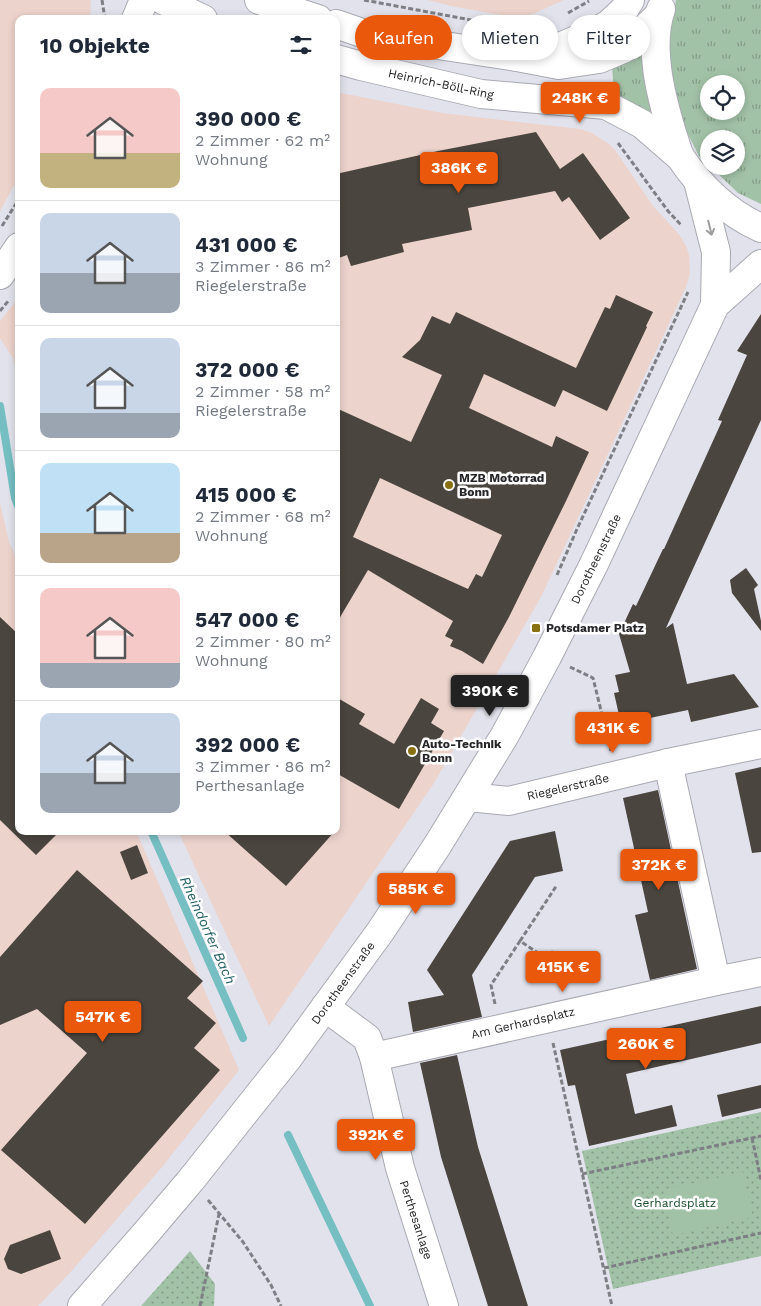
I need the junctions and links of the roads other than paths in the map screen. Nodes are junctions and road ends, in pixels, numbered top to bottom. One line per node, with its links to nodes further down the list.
1 (144, 0): 6 (street)
2 (163, 0): 7 (street)
3 (259, 0): 8 (street)
4 (630, 0): 10 (street)
5 (661, 8): 13 (street); 14 (street)
6 (138, 15)
7 (195, 15)
8 (306, 15)
9 (340, 25): 11 (street)
10 (558, 48)
11 (462, 49)
12 (340, 60): 14 (street, Heinrich-Böll-Ring)
13 (533, 60)
14 (680, 157): 15 (street)
15 (698, 181): 16 (street); 20 (street, Dorotheenstraße, one-way to 20)
16 (761, 228)
17 (15, 253): 19 (street)
18 (761, 264): 20 (street, Dorotheenstraße)
19 (0, 275)
20 (715, 305): 23 (street, Dorotheenstraße)
21 (761, 744): 22 (street, Riegelerstraße)
22 (668, 763): 23 (street, Riegelerstraße); 25 (street)
23 (468, 797): 26 (street, Dorotheenstraße)
24 (761, 972): 25 (street, Am Gerhardsplatz)
25 (716, 980): 27 (street, Am Gerhardsplatz)
26 (326, 1007): 27 (street, Perthesanlage); 28 (street, Dorotheenstraße)
27 (374, 1057): 29 (street, Perthesanlage)
28 (82, 1306)
29 (444, 1306)

